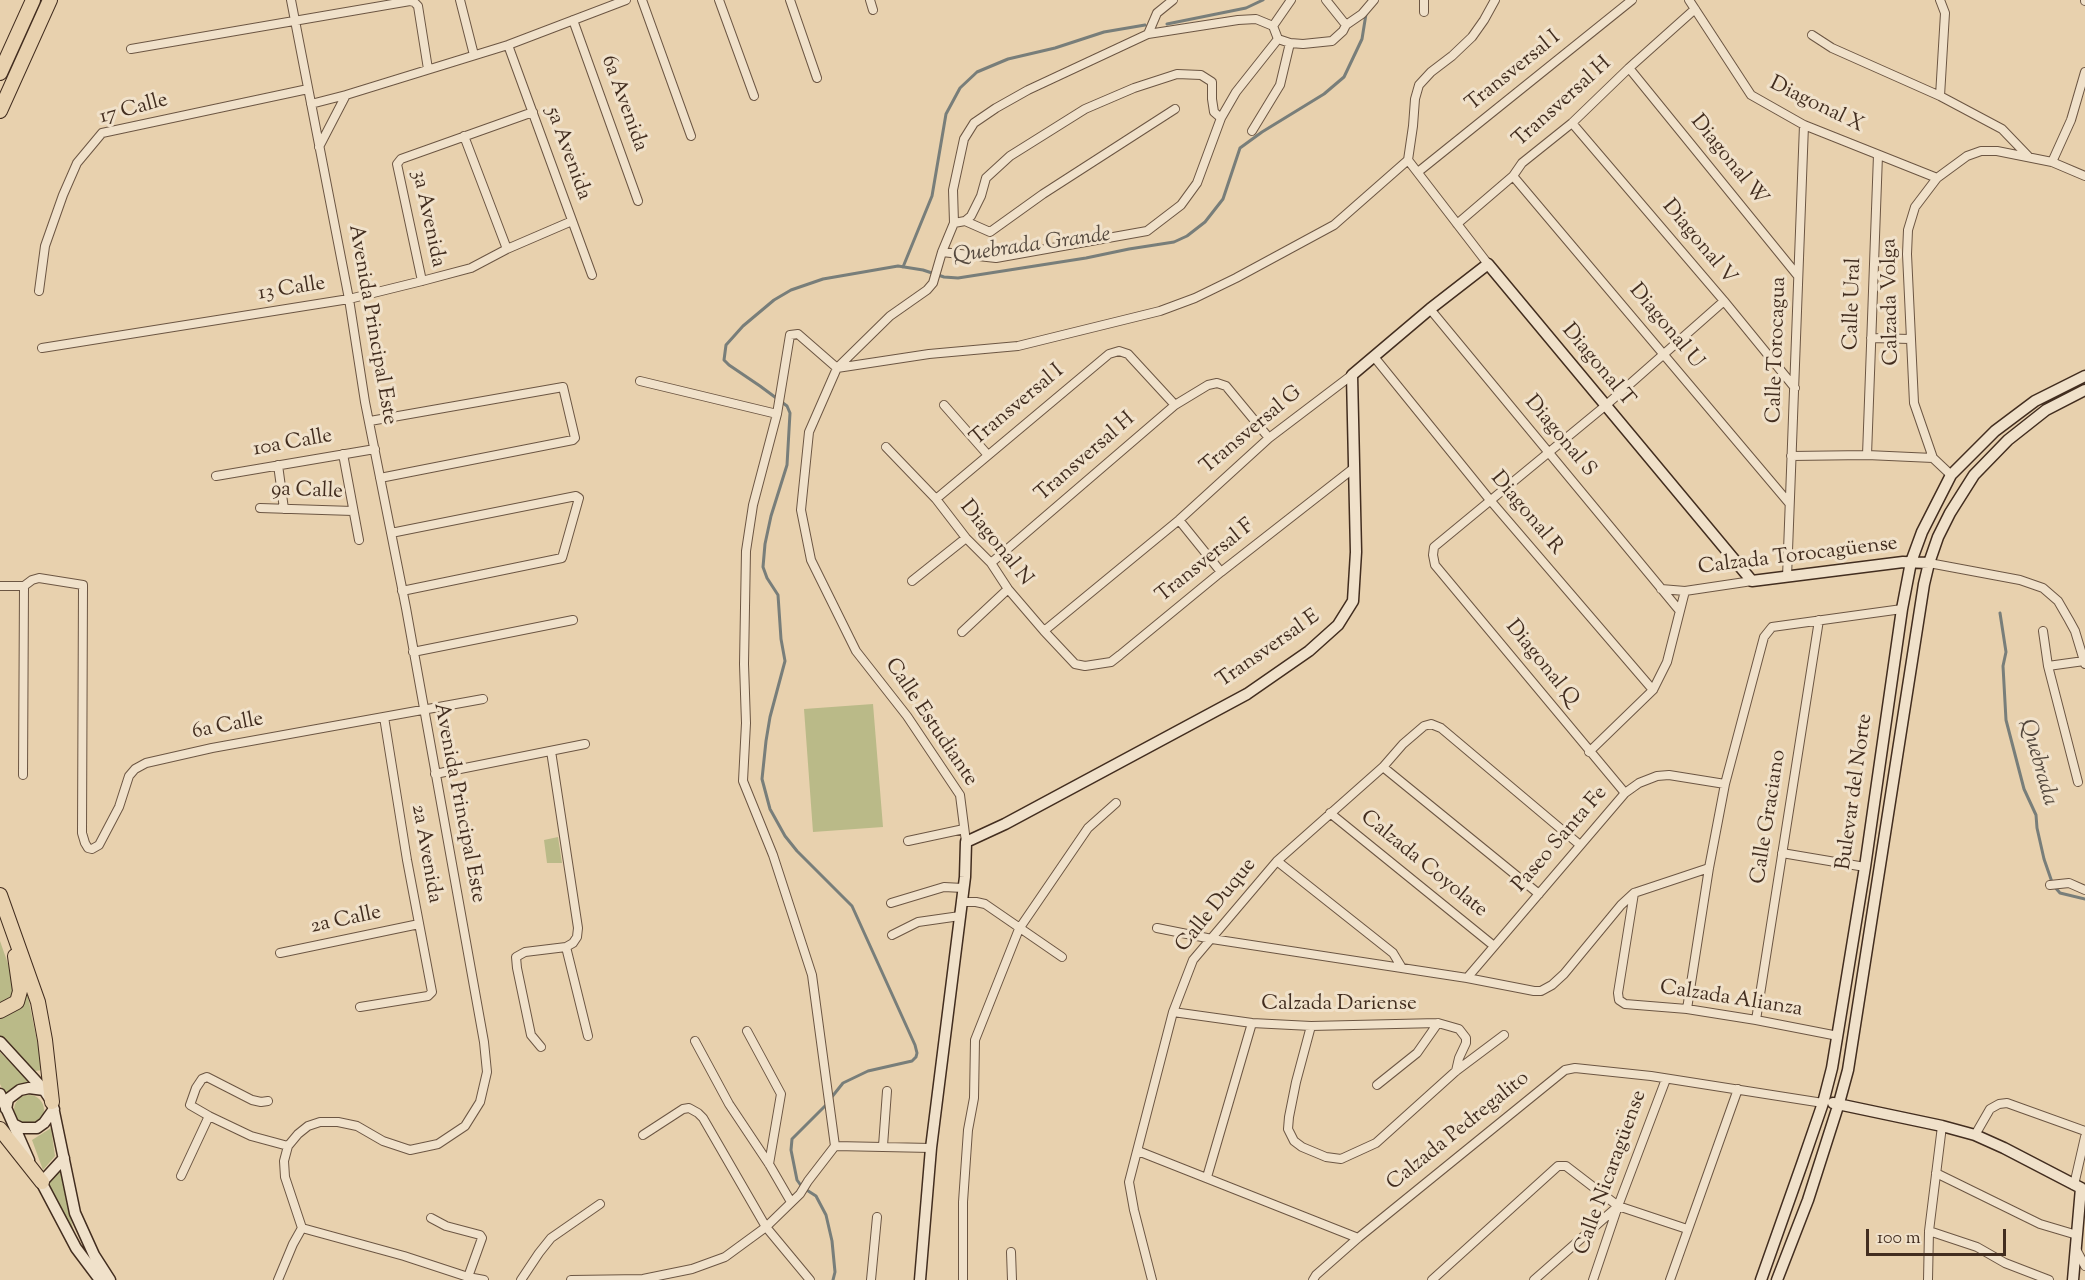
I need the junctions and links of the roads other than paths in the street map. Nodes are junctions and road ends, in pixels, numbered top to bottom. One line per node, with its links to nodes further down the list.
1 (33, 0): 36 (highway)
2 (50, 0): 44 (highway)
3 (291, 0): 23 (street, Avenida Principal Este)
4 (460, 0): 32 (street)
5 (626, 0): 22 (street)
6 (642, 0): 51 (street)
7 (719, 0): 40 (street)
8 (790, 0): 37 (street)
9 (870, 0): 20 (street)
10 (1173, 0): 26 (street)
11 (1292, 0): 25 (street)
12 (1326, 0): 24 (street)
13 (1374, 0): 24 (street)
14 (1424, 0): 21 (street)
15 (1495, 0): 55 (street)
16 (1632, 0): 57 (street, Transversal I)
17 (1689, 0): 19 (street, Diagonal X)
18 (1940, 0): 41 (street)
19 (1695, 9): 33 (street, Transversal H); 48 (street, Diagonal X)
20 (873, 10)
21 (1424, 12)
22 (573, 20): 30 (street); 61 (street, 6a Avenida)
23 (294, 21): 31 (street); 34 (street); 38 (street, Avenida Principal Este)
24 (1346, 25): 29 (street)
25 (1273, 26): 26 (street); 28 (street)
26 (1148, 34): 64 (street)
27 (1812, 35): 41 (street)
28 (1278, 39): 29 (street); 46 (street)
29 (1290, 43): 49 (street)
30 (508, 45): 32 (street); 45 (street, 5a Avenida)
31 (131, 49)
32 (474, 55): 34 (street)
33 (1629, 68): 47 (street, Transversal H); 70 (street, Diagonal W)
34 (429, 69): 39 (street)
35 (2085, 72): 56 (street)
36 (0, 73)
37 (817, 78)
38 (308, 89): 42 (street, Avenida Principal Este); 72 (street, 17 Calle)
39 (346, 95): 42 (street); 52 (street)
40 (754, 96)
41 (1940, 96): 54 (street)
42 (311, 105): 52 (street, Avenida Principal Este)
43 (1175, 109): 63 (street)
44 (0, 111)
45 (533, 112): 50 (street); 62 (street, 5a Avenida)
46 (1221, 117): 63 (street); 67 (street)
47 (1572, 123): 58 (street, Transversal H); 74 (street, Diagonal V)
48 (1804, 124): 53 (street, Diagonal X); 70 (street, Calle Torocagua)
49 (1252, 131)
50 (464, 136): 66 (street); 71 (street, 3a Avenida)
51 (691, 136)
52 (320, 147): 73 (street, Avenida Principal Este)
53 (1878, 155): 60 (street, Diagonal X); 76 (street, Calle Ural)
54 (2028, 156): 56 (street, Calzada Volga); 60 (street, Calzada Volga)
55 (1408, 160): 57 (street, Diagonal T); 81 (street)
56 (2052, 162): 59 (street, Calzada Volga)
57 (1418, 172): 65 (street, Diagonal T)
58 (1513, 176): 65 (street, Transversal H); 79 (street, Diagonal U)
59 (2085, 176)
60 (1937, 178): 77 (street, Calzada Volga)
61 (639, 201)
62 (572, 221): 66 (street, 13 Calle); 69 (street, 5a Avenida)
63 (965, 222): 64 (street)
64 (954, 223): 67 (street, Calle Estudiante)
65 (1457, 224): 68 (street, Diagonal T)
66 (507, 249): 71 (street, 13 Calle)
67 (942, 252): 81 (street, Calle Estudiante)
68 (1488, 264): 75 (street, Transversal G); 89 (street, Diagonal T)
69 (592, 275)
70 (1798, 276): 85 (street, Calle Torocagua)
71 (422, 281): 73 (street, 13 Calle)
72 (39, 291)
73 (349, 299): 78 (street, 13 Calle); 91 (street, Avenida Principal Este)
74 (1724, 301): 79 (street); 85 (street, Diagonal V)
75 (1430, 309): 80 (street, Transversal G); 95 (street, Diagonal S)
76 (1871, 338): 77 (street); 98 (street, Calle Ural)
77 (1910, 339): 100 (street, Calzada Volga)
78 (42, 348)
79 (1665, 354): 89 (street); 108 (street, Diagonal U)
80 (1374, 358): 82 (street, Transversal G); 107 (street, Diagonal R)
81 (837, 368): 90 (street); 157 (street, Calle Estudiante)
82 (1353, 375): 92 (street, Transversal G); 102 (street, Transversal E)
83 (2085, 376): 103 (street, Bulevar del Norte)
84 (640, 381): 90 (street)
85 (1795, 388): 99 (street, Calle Torocagua)
86 (2085, 390): 117 (street, Bulevar del Norte)
87 (944, 405): 97 (street)
88 (1175, 405): 92 (street, Transversal H); 97 (street, Transversal I); 118 (street, Transversal H)
89 (1605, 406): 95 (street); 122 (street, Diagonal T)
90 (777, 414): 221 (street)
91 (370, 421): 94 (street, Avenida Principal Este); 105 (street)
92 (1269, 438): 112 (street, Transversal G)
93 (886, 447): 106 (street, Diagonal N)
94 (375, 449): 96 (street, 10a Calle); 105 (street, Avenida Principal Este)
95 (1549, 452): 107 (street); 126 (street, Diagonal S)
96 (343, 454): 101 (street, 10a Calle); 111 (street)
97 (987, 454): 106 (street, Transversal I)
98 (1867, 455): 99 (street); 100 (street)
99 (1791, 456): 108 (street, Calle Torocagua)
100 (1933, 458): 103 (street, Calzada Volga)
101 (278, 465): 104 (street, 10a Calle); 110 (street)
102 (1354, 468): 119 (street, Transversal F); 159 (street, Transversal E)
103 (1951, 475): 116 (street, Bulevar del Norte)
104 (216, 476)
105 (380, 478): 113 (street, Avenida Principal Este)
106 (936, 499): 114 (street, Diagonal N)
107 (1490, 500): 142 (street, Diagonal R); 148 (street, Diagonal Q)
108 (1789, 503): 120 (street, Calle Torocagua)
109 (260, 508): 110 (street, 9a Calle)
110 (284, 509): 111 (street, 9a Calle)
111 (353, 511): 115 (street)
112 (1179, 520): 119 (street); 133 (street, Transversal G)
113 (391, 533): 127 (street, Avenida Principal Este); 127 (street)
114 (966, 538): 118 (street, Diagonal N); 121 (street)
115 (359, 540)
116 (1911, 562): 117 (street, Calzada Torocagüense); 120 (street, Calzada Torocagüense); 129 (street, Bulevar del Norte)
117 (1929, 563): 135 (street); 210 (street, Bulevar del Norte)
118 (991, 564): 125 (street, Diagonal N)
119 (1221, 572): 140 (street, Transversal F)
120 (1786, 577): 122 (street, Calzada Torocagüense)
121 (912, 581)
122 (1752, 581): 128 (street, Calzada Torocagüense)
123 (0, 586): 124 (street)
124 (24, 586): 145 (street, 6a Calle); 151 (street)
125 (1008, 589): 133 (street, Diagonal N); 136 (street)
126 (1661, 589): 128 (street); 130 (street, Diagonal S)
127 (402, 591): 138 (street, Avenida Principal Este)
128 (1685, 591): 130 (street, Calzada Torocagüense)
129 (1902, 609): 132 (street); 163 (street, Bulevar del Norte)
130 (1679, 610): 142 (street, Calzada Torocagüense)
131 (573, 620): 138 (street)
132 (1819, 620): 153 (street); 161 (street, Calle Graciano)
133 (1044, 631): 140 (street, Diagonal N)
134 (2043, 631): 141 (street)
135 (2075, 631): 137 (street); 139 (street)
136 (962, 632)
137 (2085, 638)
138 (412, 652): 144 (street, Avenida Principal Este)
139 (2085, 662): 141 (street)
140 (1074, 664)
141 (2048, 666): 152 (street)
142 (1653, 690): 148 (street, Calzada Torocagüense)
143 (483, 699): 144 (street, 6a Calle)
144 (423, 710): 145 (street, 6a Calle); 150 (street, Avenida Principal Este)
145 (384, 717): 175 (street, 2a Avenida)
146 (585, 744): 147 (street)
147 (551, 751): 150 (street); 180 (street)
148 (1590, 752): 154 (street, Diagonal Q)
149 (1383, 767): 156 (street, Calle Duque); 160 (street, Calle Duque); 169 (street)
150 (435, 774): 220 (street, Avenida Principal Este)
151 (23, 775)
152 (2078, 782)
153 (1725, 784): 154 (street, Paseo Santa Fe); 164 (street)
154 (1625, 793): 160 (street, Paseo Santa Fe)
155 (1116, 802): 177 (street)
156 (1330, 813): 162 (street, Calle Duque); 181 (street, Calzada Coyolate)
157 (964, 828): 158 (street); 159 (street, Calle Estudiante)
158 (908, 841)
159 (966, 842): 166 (street, Calle Estudiante)
160 (1580, 846): 169 (street, Paseo Santa Fe)
161 (1782, 853): 163 (street); 190 (street, Calle Graciano)
162 (1277, 861): 179 (street, Calle Duque); 184 (street)
163 (1864, 867): 197 (street, Bulevar del Norte)
164 (1709, 868): 168 (street); 187 (street)
165 (2054, 885): 167 (street)
166 (963, 888): 171 (street, Calle Estudiante); 172 (street)
167 (2085, 890)
168 (1634, 893): 185 (street); 187 (street, Calzada Alianza)
169 (1539, 894): 181 (street, Paseo Santa Fe)
170 (0, 895): 211 (highway)
171 (961, 902): 173 (street, Calle Estudiante); 177 (street)
172 (891, 903)
173 (960, 916): 178 (street); 223 (street, Calle Estudiante)
174 (0, 922): 188 (highway)
175 (419, 924): 182 (street, 2a Calle); 186 (street, 2a Avenida)
176 (1157, 928): 179 (street)
177 (1019, 929): 183 (street); 256 (street)
178 (892, 935)
179 (1212, 939): 184 (street); 189 (street, Calle Duque)
180 (566, 946): 196 (street); 200 (street)
181 (1494, 946): 185 (street, Paseo Santa Fe)
182 (280, 953)
183 (1062, 957)
184 (1402, 968): 185 (street)
185 (1467, 978)
186 (360, 1007)
187 (1688, 1009): 190 (street, Calzada Alianza)
188 (0, 1011)
189 (1173, 1012): 191 (street, Calzada Dariense); 224 (street, Calle Duque)
190 (1756, 1020): 197 (street, Calzada Alianza)
191 (1252, 1023): 193 (street, Calzada Dariense); 229 (street)
192 (1438, 1023): 193 (street, Calzada Dariense); 201 (street, Calzada Dariense); 203 (street)
193 (1311, 1026): 201 (street)
194 (747, 1031): 226 (street)
195 (1504, 1035): 201 (street)
196 (588, 1036)
197 (1838, 1036): 209 (street, Bulevar del Norte)
198 (695, 1041): 226 (street)
199 (0, 1042): 205 (street)
200 (541, 1047)
201 (1456, 1071)
202 (1666, 1079): 204 (street, Calzada Pedregalito); 234 (street, Calle Nicaragüense); 242 (street, Calzada Pedregalito)
203 (1377, 1085)
204 (1738, 1089): 209 (street, Calzada Pedregalito); 239 (street)
205 (44, 1090): 211 (street); 212 (street)
206 (887, 1091): 222 (street)
207 (0, 1094): 212 (street)
208 (268, 1101): 213 (street)
209 (1823, 1103): 210 (street); 264 (street, Bulevar del Norte)
210 (1839, 1103): 215 (street); 265 (street, Bulevar del Norte)
211 (53, 1106): 214 (street); 225 (street)
212 (6, 1109): 214 (street)
213 (208, 1116): 220 (street); 228 (street)
214 (7, 1126): 230 (highway)
215 (1941, 1126): 218 (street); 227 (street)
216 (2085, 1131): 218 (street)
217 (643, 1135): 237 (street)
218 (1975, 1135): 231 (street)
219 (2085, 1137): 231 (street)
220 (288, 1146): 238 (street)
221 (835, 1146): 222 (street); 232 (street)
222 (883, 1146): 223 (street)
223 (931, 1148): 255 (street, Calle Estudiante)
224 (1138, 1151): 229 (street); 258 (street, Calle Duque)
225 (64, 1158): 230 (street); 248 (street)
226 (769, 1164): 232 (street)
227 (1936, 1173): 240 (street); 241 (street)
228 (181, 1176)
229 (1207, 1177): 242 (street)
230 (42, 1182): 247 (street)
231 (2080, 1187): 241 (street)
232 (791, 1203): 237 (street)
233 (600, 1204): 251 (street)
234 (1618, 1206): 239 (street); 260 (street); 261 (street); 262 (street, Calle Nicaragüense)
235 (877, 1217): 254 (street)
236 (431, 1218): 246 (street)
237 (766, 1227): 252 (street); 253 (street)
238 (302, 1228): 246 (street); 249 (street)
239 (1687, 1229): 263 (street)
240 (1929, 1232): 266 (street); 267 (street)
241 (2077, 1235): 243 (street)
242 (1358, 1238): 259 (street, Calzada Pedregalito)
243 (2077, 1251): 245 (street); 268 (street)
244 (1011, 1252): 257 (street)
245 (2085, 1266)
246 (468, 1277): 250 (street)
247 (100, 1280)
248 (110, 1280)
249 (278, 1280)
250 (484, 1280)
251 (521, 1280)
252 (571, 1280)
253 (810, 1280)
254 (872, 1280)
255 (920, 1280)
256 (963, 1280)
257 (1012, 1280)
258 (1152, 1280)
259 (1313, 1280)
260 (1432, 1280)
261 (1534, 1280)
262 (1593, 1280)
263 (1670, 1280)
264 (1761, 1280)
265 (1777, 1280)
266 (1928, 1280)
267 (2049, 1280)
268 (2073, 1280)

